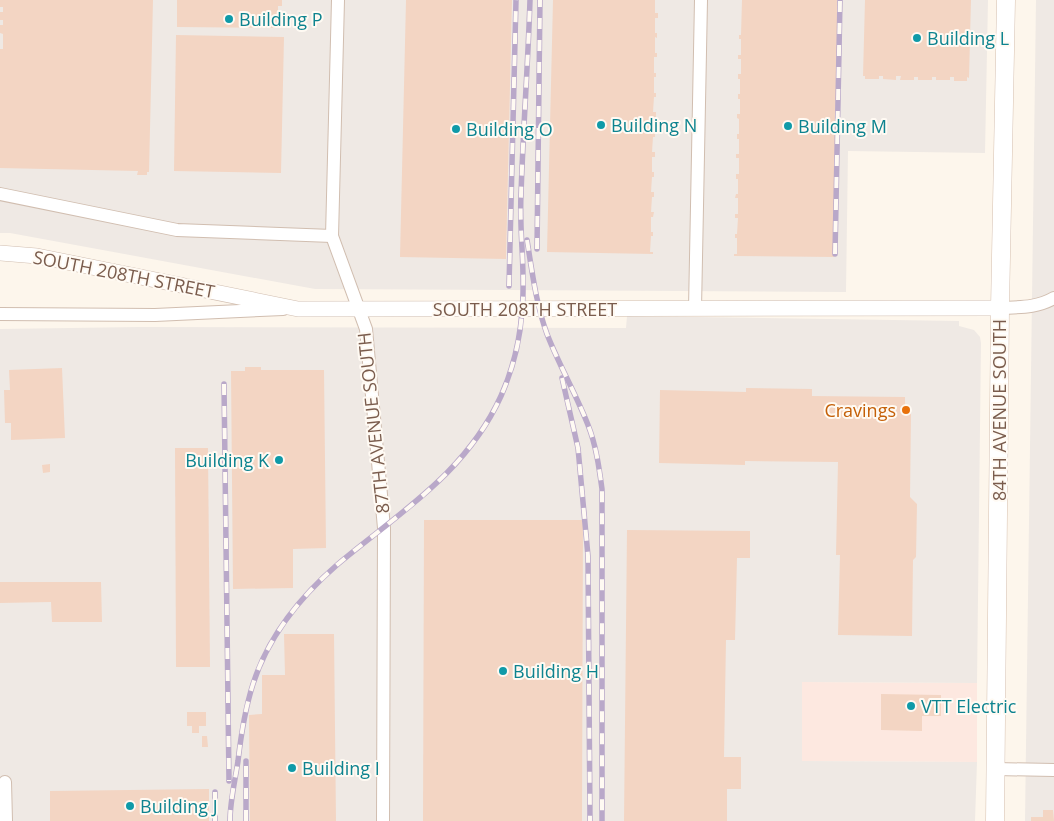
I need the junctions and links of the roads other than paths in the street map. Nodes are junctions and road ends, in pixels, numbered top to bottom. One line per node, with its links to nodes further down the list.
1 (338, 0): 5 (street, 87TH AVENUE SOUTH)
2 (701, 0): 11 (street)
3 (1006, 0): 8 (main road, 84TH AVENUE SOUTH)
4 (0, 194): 5 (street)
5 (332, 236): 10 (street, 87TH AVENUE SOUTH)
6 (0, 253): 9 (street, SOUTH 208TH STREET)
7 (1054, 298): 8 (street, SOUTH 208TH STREET)
8 (1000, 308): 11 (street, SOUTH 208TH STREET); 13 (main road, 84TH AVENUE SOUTH)
9 (298, 309): 10 (street, SOUTH 208TH STREET); 12 (street)
10 (358, 309): 11 (street, SOUTH 208TH STREET); 17 (street, 87TH AVENUE SOUTH)
11 (695, 309)
12 (0, 314)
13 (996, 768): 14 (street); 18 (main road, 84TH AVENUE SOUTH)
14 (1054, 770)
15 (5, 782): 16 (street)
16 (6, 821)
17 (383, 821)
18 (995, 821)

